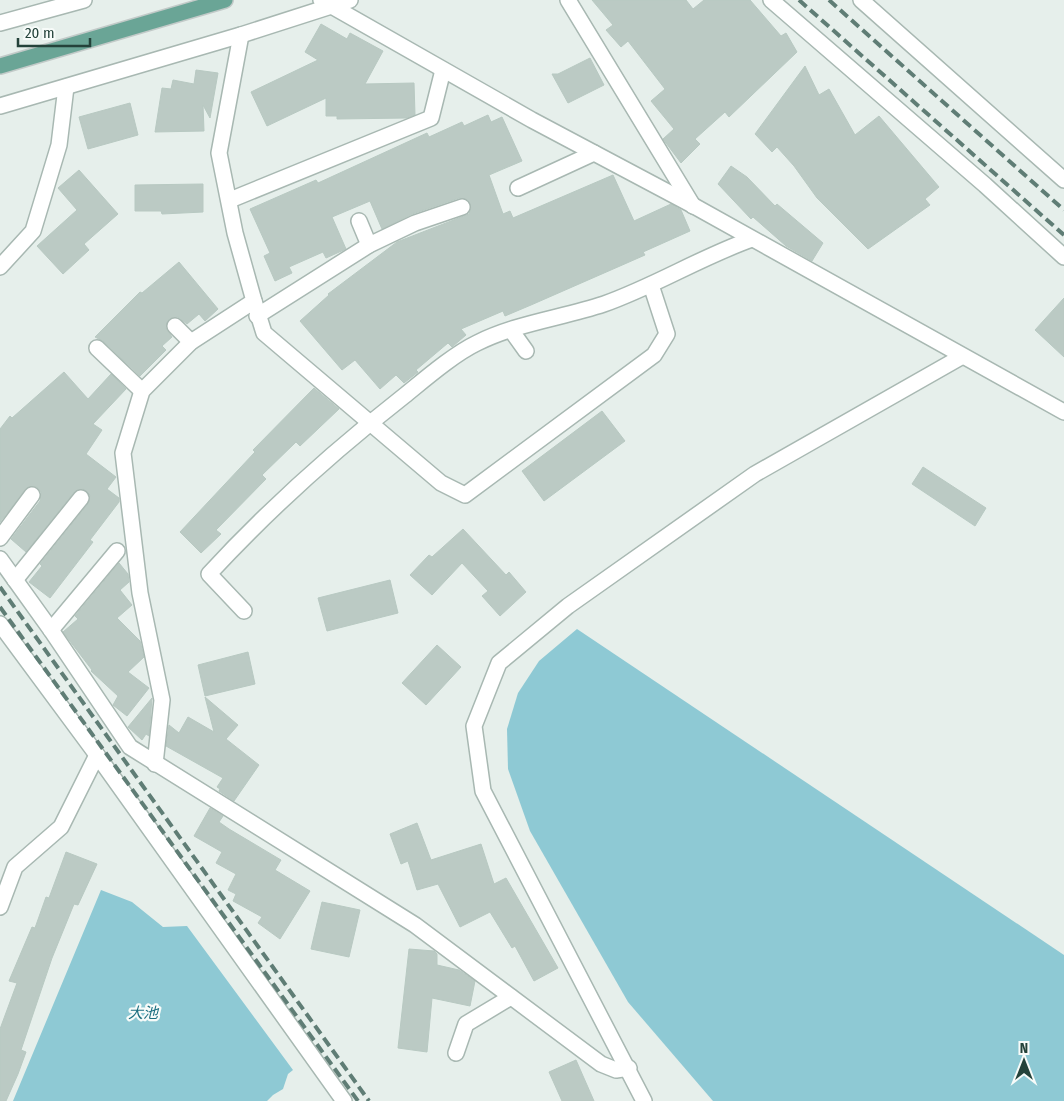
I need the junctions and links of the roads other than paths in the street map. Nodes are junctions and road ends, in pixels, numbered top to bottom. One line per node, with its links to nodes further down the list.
1 (84, 0): 8 (street)
2 (225, 0): 10 (main road)
3 (350, 0): 7 (street)
4 (568, 0): 18 (street)
5 (771, 0): 23 (street)
6 (861, 0): 15 (street)
7 (327, 3): 9 (street); 11 (street)
8 (0, 23)
9 (241, 36): 12 (street); 17 (street)
10 (2, 66)
11 (443, 70): 14 (street); 17 (street)
12 (66, 87): 13 (street); 24 (street)
13 (0, 106)
14 (594, 153): 16 (street); 18 (street)
15 (1064, 180)
16 (518, 188)
17 (230, 200): 26 (street)
18 (694, 206): 21 (street)
19 (462, 207): 22 (street)
20 (359, 221): 22 (street)
21 (752, 239): 25 (street); 32 (street)
22 (370, 245): 26 (street)
23 (1064, 257)
24 (0, 267)
25 (651, 285): 28 (street); 35 (street)
26 (256, 308): 29 (street); 35 (street)
27 (175, 326): 29 (street)
28 (511, 330): 31 (street); 35 (street)
29 (191, 342): 33 (street)
30 (97, 348): 33 (street)
31 (526, 351)
32 (961, 357): 34 (street); 50 (street)
33 (142, 391): 46 (street)
34 (1064, 412)
35 (368, 424): 42 (street)
36 (32, 495): 38 (street)
37 (81, 498): 41 (street)
38 (0, 538)
39 (117, 551): 44 (street)
40 (0, 559): 41 (street)
41 (15, 580): 44 (street)
42 (244, 611)
43 (0, 624): 45 (street)
44 (52, 630): 46 (street)
45 (97, 755): 47 (street); 51 (street)
46 (155, 764): 48 (street)
47 (0, 907)
48 (511, 997): 49 (street); 50 (street)
49 (456, 1053)
50 (628, 1068): 52 (street)
51 (344, 1101)
52 (644, 1101)

